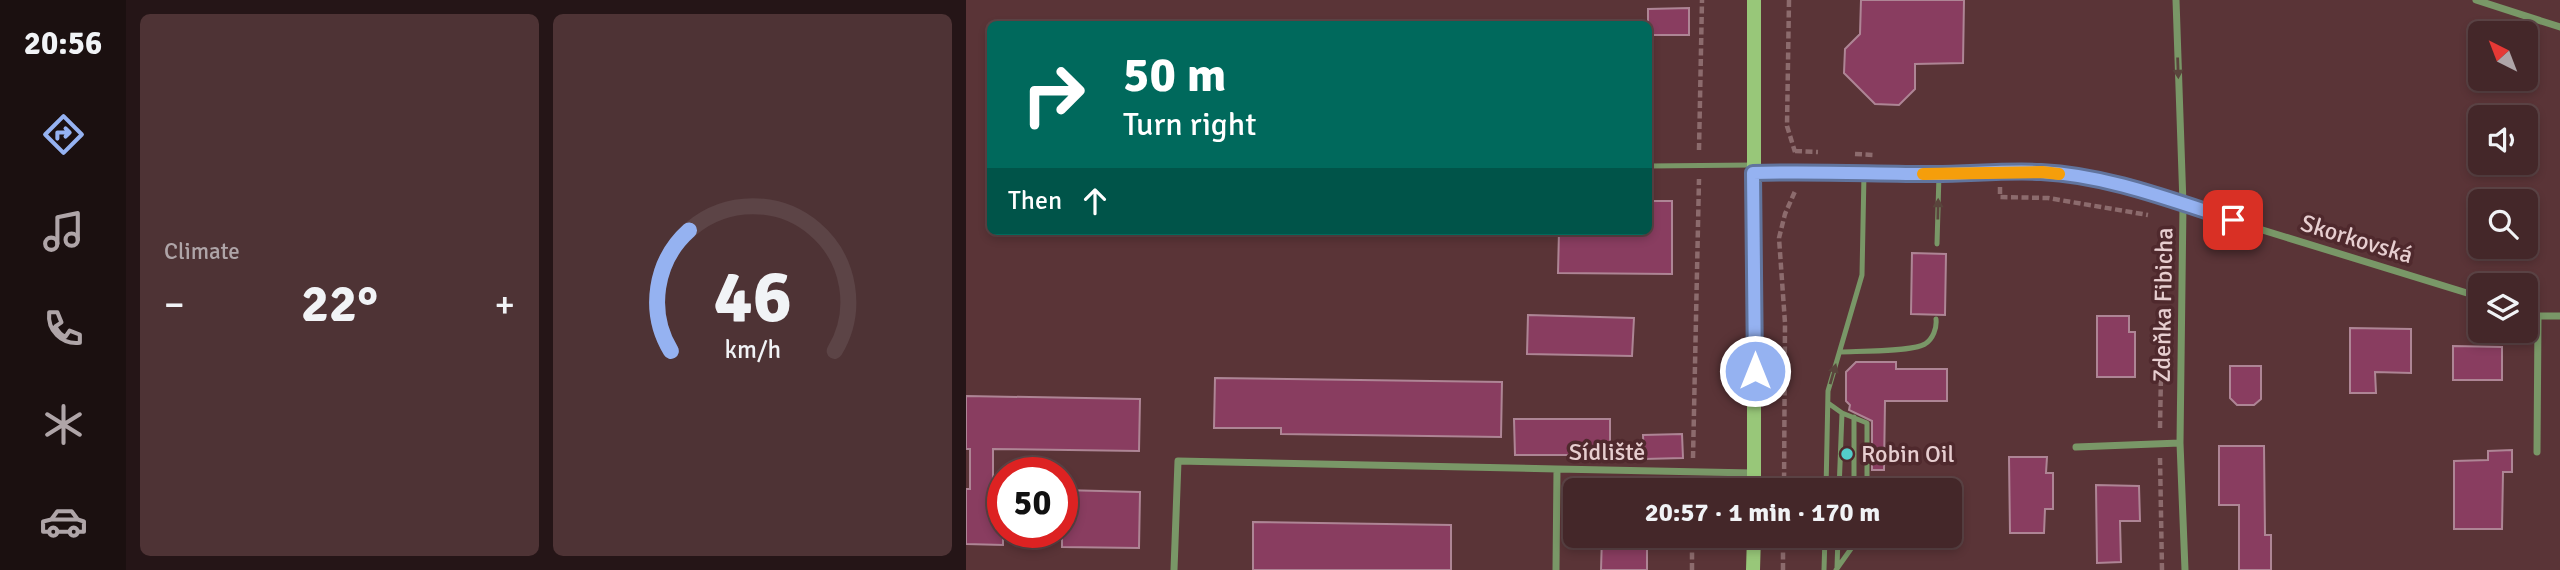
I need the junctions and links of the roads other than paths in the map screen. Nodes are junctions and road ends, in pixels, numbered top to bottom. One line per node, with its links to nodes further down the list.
1 (1754, 0): 6 (main road)
2 (2176, 0): 9 (street, Zdeňka Fibicha, one-way to 9)
3 (2476, 0): 4 (street)
4 (2560, 27)
5 (1652, 166): 6 (lane)
6 (1753, 169): 7 (street, Skorkovská); 24 (main road)
7 (1864, 174): 8 (street, Skorkovská); 16 (lane)
8 (1939, 174): 9 (street, Skorkovská); 10 (lane, one-way to 8)
9 (2183, 204): 11 (street, Skorkovská); 20 (street, Zdeňka Fibicha)
10 (1937, 243)
11 (2468, 293)
12 (2538, 316): 13 (street)
13 (2560, 316)
14 (1936, 319): 16 (lane)
15 (2538, 343): 22 (street)
16 (1840, 352): 17 (lane, one-way to 16)
17 (1828, 403): 18 (lane); 26 (lane)
18 (1842, 412): 19 (lane); 27 (lane)
19 (1854, 417): 28 (lane); 29 (lane)
20 (2180, 443): 21 (street); 39 (street, Zdeňka Fibicha)
21 (2076, 447)
22 (2537, 452)
23 (1557, 470): 24 (street, Sídliště); 35 (street); 36 (street, Sídliště)
24 (1755, 473): 25 (main road)
25 (1755, 478)
26 (1826, 478)
27 (1839, 478)
28 (1854, 478)
29 (1867, 478)
30 (1754, 548): 37 (main road)
31 (1825, 548): 38 (lane)
32 (1838, 548): 34 (lane)
33 (1852, 548): 34 (lane)
34 (1837, 569)
35 (1174, 570)
36 (1556, 570)
37 (1753, 570)
38 (1825, 570)
39 (2185, 570)

